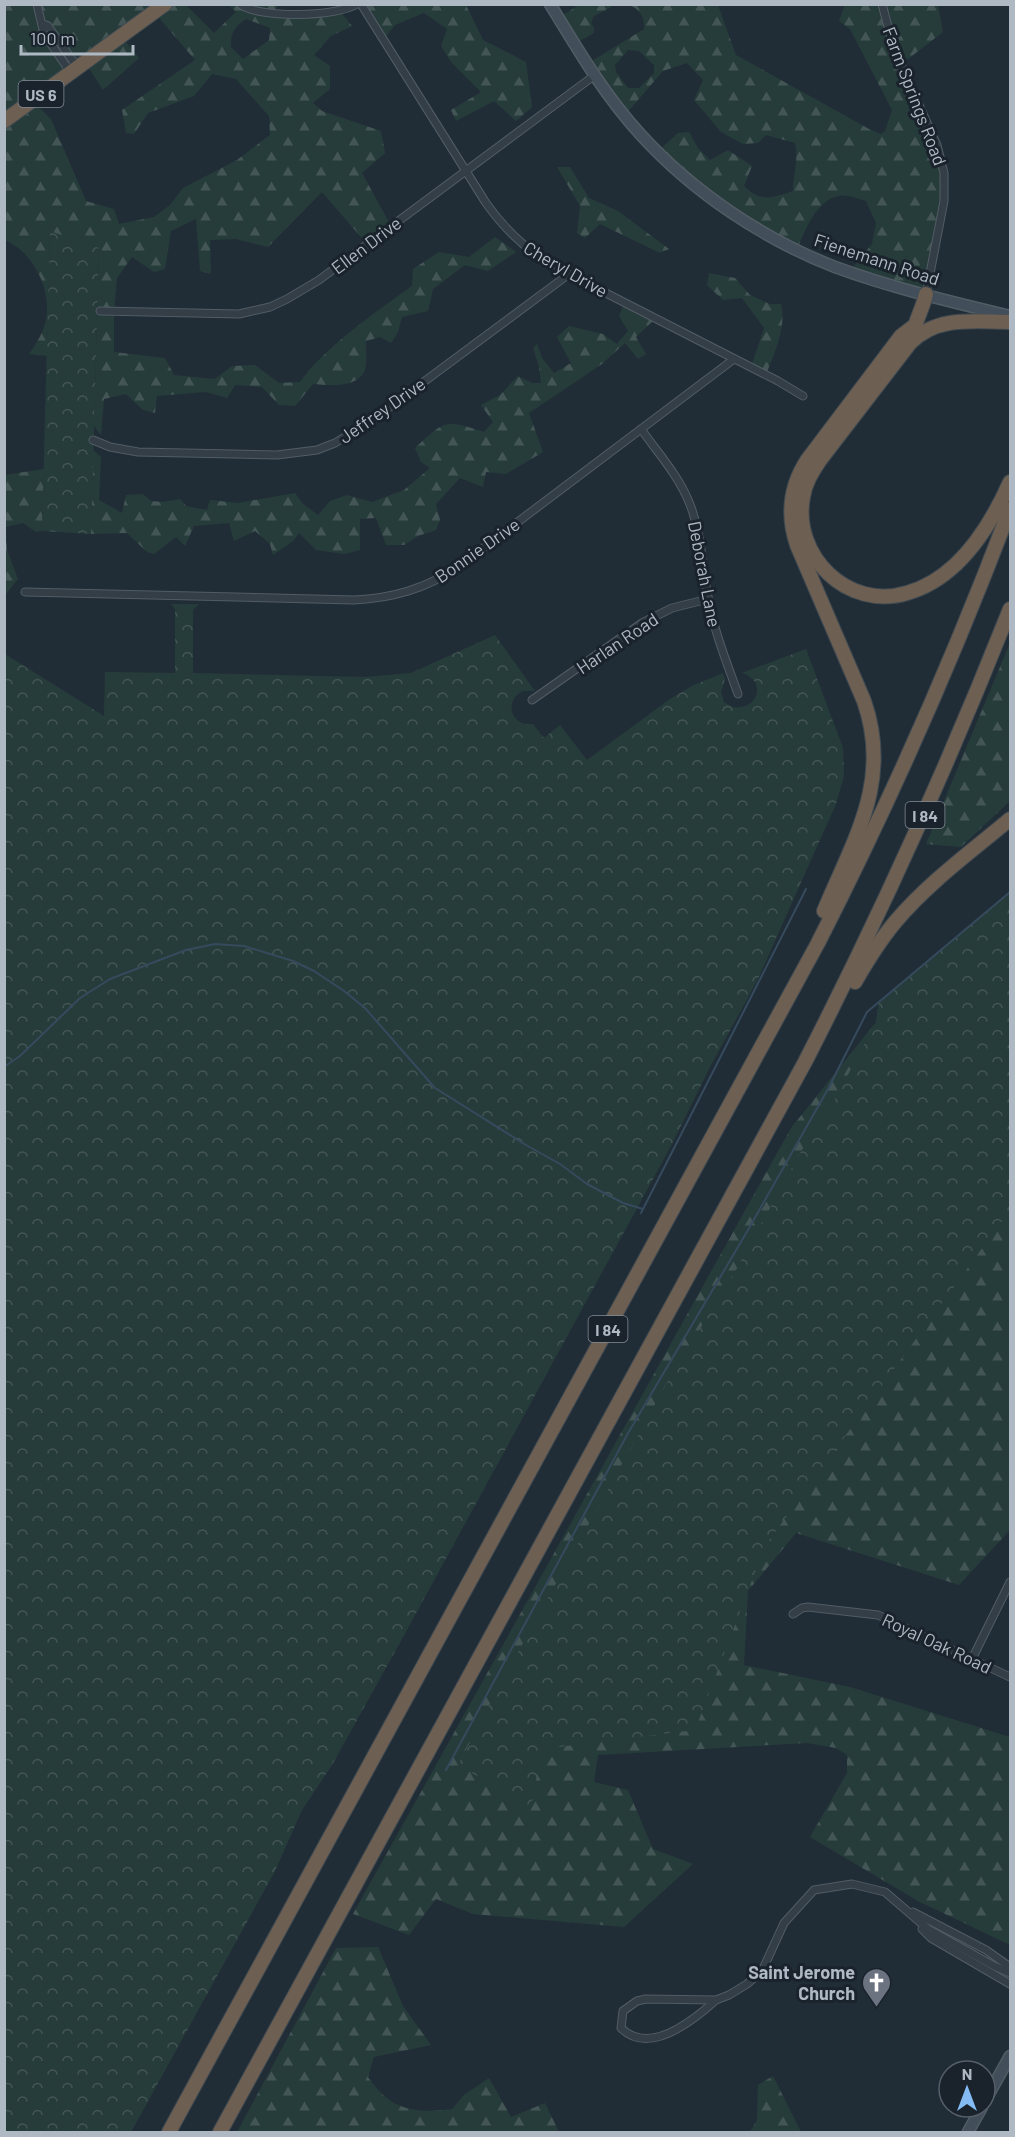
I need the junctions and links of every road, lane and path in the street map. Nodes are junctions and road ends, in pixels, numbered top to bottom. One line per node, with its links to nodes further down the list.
1 (37, 4): 8 (street)
2 (165, 4): 8 (highway, US 6)
3 (240, 4): 4 (street)
4 (357, 4)
5 (361, 4): 11 (street, Cheryl Drive)
6 (550, 4): 9 (main road, Fienemann Road)
7 (882, 4): 13 (street, Farm Springs Road)
8 (74, 70): 10 (highway, US 6)
9 (595, 75): 11 (street, Ellen Drive); 13 (main road, Fienemann Road)
10 (4, 121)
11 (465, 170): 12 (street, Cheryl Drive); 14 (street, Ellen Drive)
12 (569, 274): 19 (street, Cheryl Drive); 22 (street, Jeffrey Drive)
13 (926, 294): 15 (main road, Fienemann Road); 17 (highway)
14 (100, 311)
15 (1011, 316)
16 (1011, 322): 18 (highway)
17 (914, 326): 18 (highway); 31 (highway)
18 (910, 343): 23 (highway)
19 (734, 359): 20 (street, Cheryl Drive); 21 (street, Bonnie Drive)
20 (803, 396)
21 (641, 429): 25 (street, Bonnie Drive); 26 (street, Deborah Lane)
22 (93, 440)
23 (1011, 482)
24 (1011, 509): 31 (highway, I 84)
25 (25, 592)
26 (708, 600): 28 (street, Deborah Lane); 29 (street, Harlan Road)
27 (1011, 609): 32 (highway, I 84)
28 (738, 694)
29 (532, 700)
30 (1011, 819): 32 (highway)
31 (804, 968): 45 (highway, I 84)
32 (828, 1017): 46 (highway, I 84)
33 (1011, 1582): 35 (street)
34 (794, 1614): 35 (street, Royal Oak Road)
35 (972, 1659): 36 (street, Royal Oak Road)
36 (1011, 1677)
37 (908, 1910): 38 (street); 39 (street); 40 (street); 41 (street)
38 (1011, 1967)
39 (1011, 1972)
40 (1011, 1984)
41 (716, 2000): 41 (street)
42 (1011, 2056): 43 (main road)
43 (997, 2080)
44 (976, 2119): 47 (main road)
45 (169, 2133)
46 (220, 2133)
47 (968, 2133)

